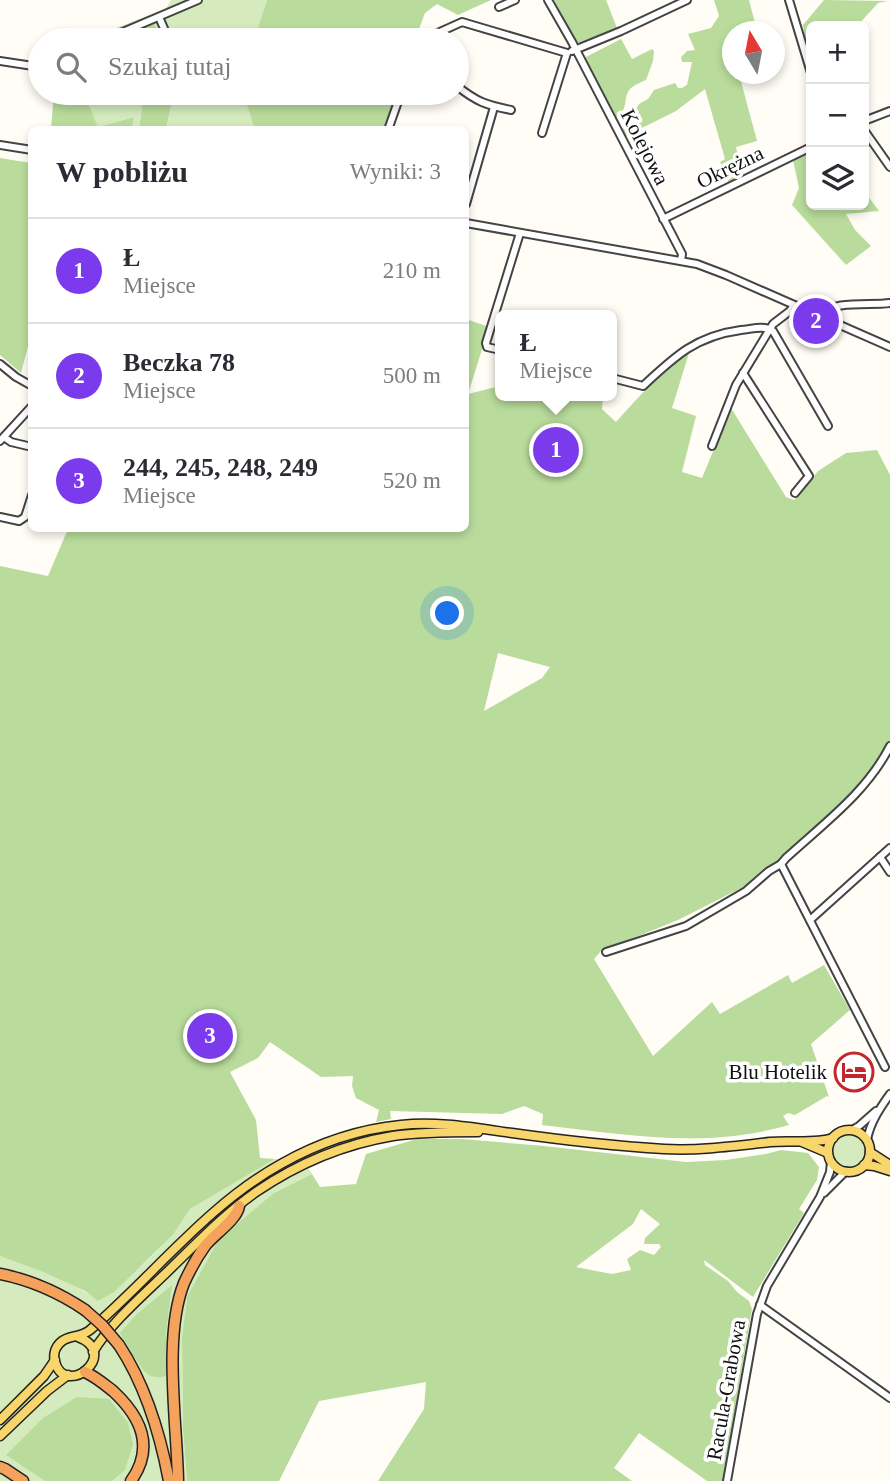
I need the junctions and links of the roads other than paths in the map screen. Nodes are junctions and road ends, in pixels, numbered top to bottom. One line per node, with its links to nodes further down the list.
1 (198, 0): 7 (street)
2 (515, 0): 6 (street)
3 (548, 0): 11 (street, Kolejowa)
4 (687, 0): 11 (street)
5 (789, 0): 13 (street)
6 (499, 7)
7 (159, 17): 8 (street); 9 (street)
8 (133, 28)
9 (164, 28)
10 (449, 28): 12 (street)
11 (575, 49): 12 (street); 30 (street, Kolejowa)
12 (567, 52): 23 (street)
13 (806, 56)
14 (0, 61): 15 (street)
15 (28, 65)
16 (469, 95): 18 (street)
17 (397, 105): 22 (street)
18 (494, 107): 19 (street); 29 (street)
19 (511, 110)
20 (890, 111): 21 (street)
21 (869, 119)
22 (389, 126)
23 (542, 133)
24 (869, 137): 28 (street)
25 (0, 145): 26 (street)
26 (28, 149)
27 (806, 149): 30 (street, Okrężna)
28 (890, 167)
29 (469, 194)
30 (663, 219): 33 (street, Kolejowa)
31 (469, 224): 32 (street)
32 (520, 233): 33 (street); 36 (street)
33 (681, 261): 35 (street)
34 (890, 303): 38 (street)
35 (794, 305): 38 (street); 39 (street)
36 (496, 310)
37 (495, 314): 41 (street)
38 (820, 316): 40 (street)
39 (769, 329): 43 (street); 44 (street); 47 (street)
40 (890, 347)
41 (495, 349)
42 (0, 364): 45 (street)
43 (743, 373): 50 (street); 51 (street)
44 (617, 379)
45 (28, 384)
46 (28, 410): 48 (street)
47 (828, 426)
48 (2, 439): 49 (street)
49 (28, 446)
50 (712, 446)
51 (795, 493)
52 (28, 508): 53 (street)
53 (0, 517)
54 (890, 746): 57 (street)
55 (890, 848): 56 (street)
56 (880, 857): 58 (street); 59 (street)
57 (781, 864): 59 (street); 60 (street)
58 (890, 872)
59 (810, 920): 61 (street)
60 (606, 952)
61 (885, 1067)
62 (890, 1094): 63 (street)
63 (880, 1107): 64 (street); 67 (street)
64 (852, 1130): 66 (main road); 67 (main road)
65 (513, 1133): 68 (main road); 76 (main road); 79 (main road)
66 (833, 1138): 68 (main road); 70 (main road)
67 (867, 1140): 69 (main road)
68 (800, 1141): 70 (main road)
69 (870, 1152): 71 (main road); 72 (main road)
70 (830, 1157): 73 (main road); 75 (street)
71 (864, 1165): 73 (main road); 74 (main road)
72 (890, 1166)
73 (846, 1171): 75 (street)
74 (890, 1171)
75 (820, 1197): 78 (street, Racula-Grabowa)
76 (239, 1206): 80 (main road); 92 (highway)
77 (0, 1274): 91 (highway, bridge)
78 (760, 1305): 84 (street); 93 (street, Racula-Grabowa)
79 (78, 1337): 80 (main road); 81 (main road)
80 (93, 1352): 82 (main road)
81 (55, 1360): 83 (main road); 85 (main road)
82 (85, 1372): 83 (main road); 90 (highway)
83 (68, 1375): 86 (main road)
84 (890, 1398)
85 (0, 1420)
86 (0, 1436)
87 (0, 1469): 88 (highway); 89 (highway)
88 (14, 1481)
89 (23, 1481)
90 (131, 1481)
91 (169, 1481)
92 (178, 1481)
93 (727, 1481)

